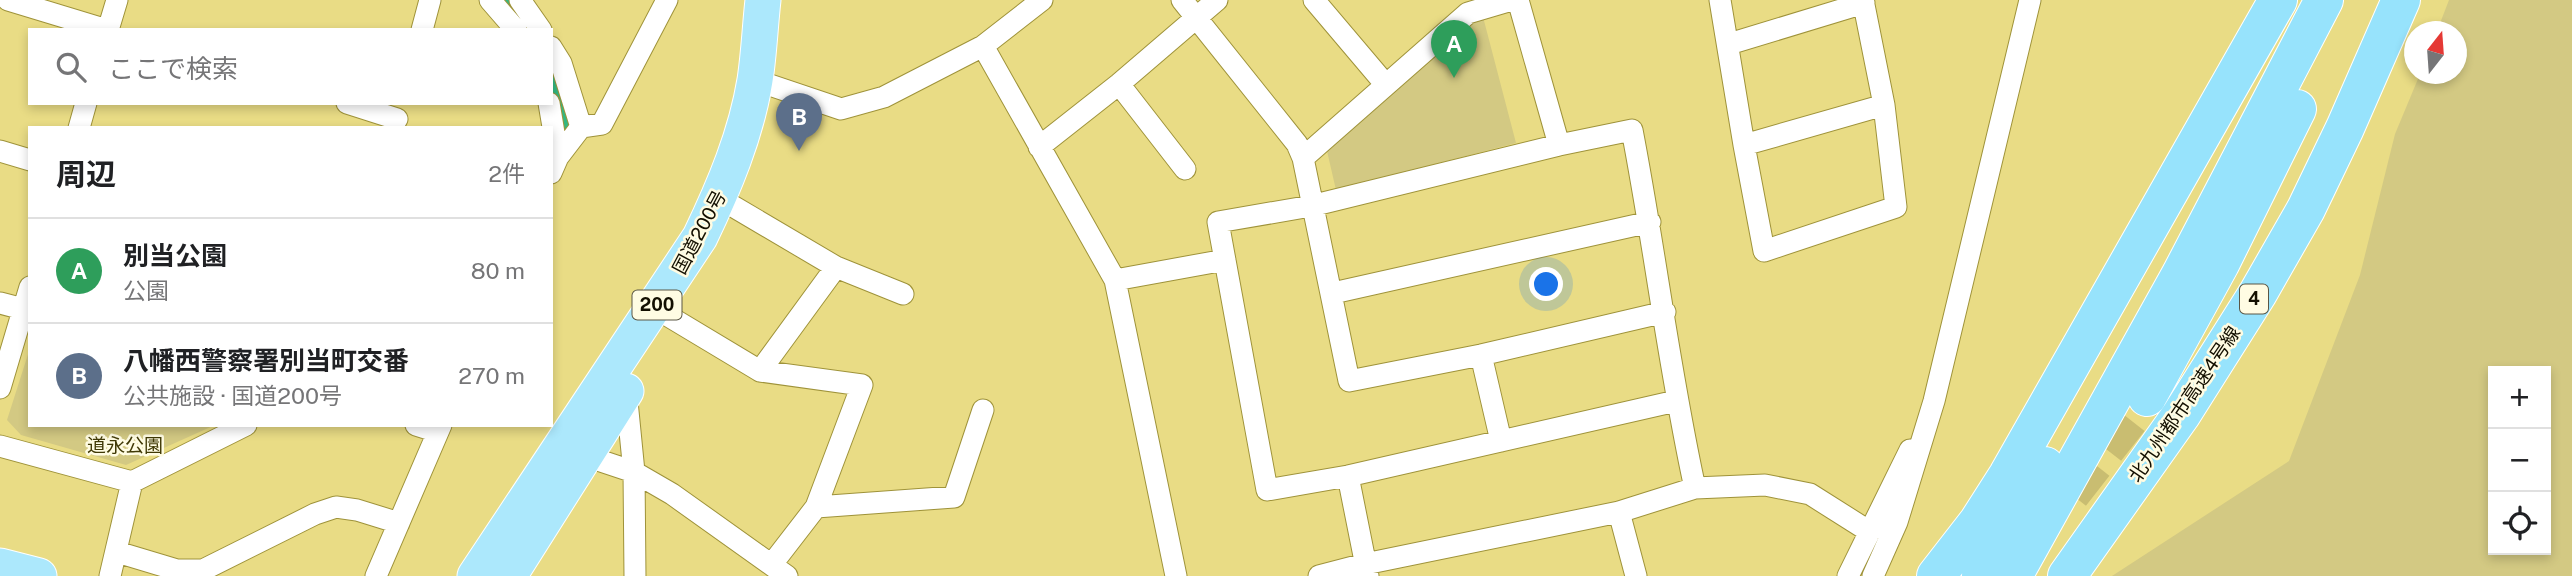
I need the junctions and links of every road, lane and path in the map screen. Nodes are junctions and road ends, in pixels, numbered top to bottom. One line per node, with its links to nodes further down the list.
1 (8, 0): 23 (street)
2 (117, 0): 24 (street)
3 (430, 0): 25 (street)
4 (491, 0): 26 (street)
5 (520, 0): 27 (street)
6 (667, 0): 41 (street)
7 (763, 0): 31 (highway, 国道200号 / 200)
8 (781, 0): 31 (highway, 国道200号 / 200)
9 (1042, 0): 29 (street)
10 (1182, 0): 22 (street)
11 (1217, 0): 22 (street)
12 (1314, 0): 33 (street)
13 (1512, 0): 33 (street)
14 (1518, 0): 43 (street)
15 (1720, 0): 28 (street)
16 (2030, 0): 70 (street)
17 (2278, 0): 100 (highway)
18 (2349, 0): 68 (highway)
19 (2401, 0): 103 (highway, 北九州都市高速4号線 / 4)
20 (1864, 2): 28 (street); 37 (street)
21 (2316, 15): 101 (highway); 102 (highway)
22 (1196, 17): 32 (street); 47 (street)
23 (101, 28)
24 (109, 28)
25 (423, 28)
26 (514, 28)
27 (540, 28)
28 (1729, 44): 44 (street)
29 (983, 46): 31 (street); 45 (street)
30 (553, 50): 41 (street)
31 (763, 82): 51 (highway, 国道200号 / 200)
32 (1119, 84): 45 (street); 50 (street)
33 (1386, 85): 47 (street)
34 (85, 105): 39 (street)
35 (355, 105): 38 (street)
36 (549, 105): 40 (street)
37 (1884, 105): 44 (street); 44 (street)
38 (397, 116)
39 (80, 126)
40 (551, 126)
41 (581, 127): 49 (street)
42 (553, 144): 49 (street)
43 (1559, 145): 52 (street); 53 (street)
44 (1744, 145)
45 (1040, 147): 56 (street)
46 (0, 151): 48 (street)
47 (1303, 158): 52 (street)
48 (28, 159)
49 (555, 165)
50 (1185, 169)
51 (727, 202): 55 (street); 63 (highway, 国道200号 / 200)
52 (1311, 206): 54 (street); 58 (street)
53 (1650, 222): 58 (street); 62 (street)
54 (1224, 260): 56 (street); 78 (street)
55 (836, 267): 59 (street); 65 (street)
56 (1115, 280): 96 (street)
57 (28, 293): 61 (street)
58 (1333, 293): 64 (street)
59 (903, 294)
60 (0, 303): 61 (street)
61 (23, 309): 67 (street)
62 (1665, 312): 64 (street); 69 (street)
63 (664, 313): 65 (street); 66 (highway, 国道200号 / 200)
64 (1480, 355): 74 (street)
65 (760, 371): 81 (street)
66 (617, 385): 76 (highway, 国道200号 / 200); 77 (street); 93 (highway, 国道200号 / 200)
67 (0, 388)
68 (2147, 397)
69 (1676, 401): 74 (street); 80 (street)
70 (1934, 401): 84 (street); 89 (street)
71 (983, 410): 81 (street)
72 (242, 427): 79 (street)
73 (440, 429): 83 (street)
74 (1501, 441): 78 (street)
75 (0, 446): 79 (street)
76 (586, 456): 77 (street); 94 (highway, 国道200号 / 200)
77 (634, 472): 87 (street); 95 (street)
78 (1348, 476): 88 (street)
79 (132, 482): 85 (street)
80 (1695, 488): 82 (street); 84 (street)
81 (816, 507): 87 (street)
82 (1619, 512): 88 (street); 98 (street)
83 (399, 523): 85 (street); 92 (street)
84 (1870, 532): 99 (street)
85 (117, 552): 91 (street)
86 (0, 566): 90 (highway)
87 (780, 570)
88 (1366, 570): 97 (street)
89 (1874, 575)
90 (39, 576)
91 (110, 576)
92 (376, 576)
93 (475, 576)
94 (509, 576)
95 (635, 576)
96 (1176, 576)
97 (1319, 576)
98 (1636, 576)
99 (1848, 576)
100 (1936, 576)
101 (1981, 576)
102 (2012, 576)
103 (2067, 576)

